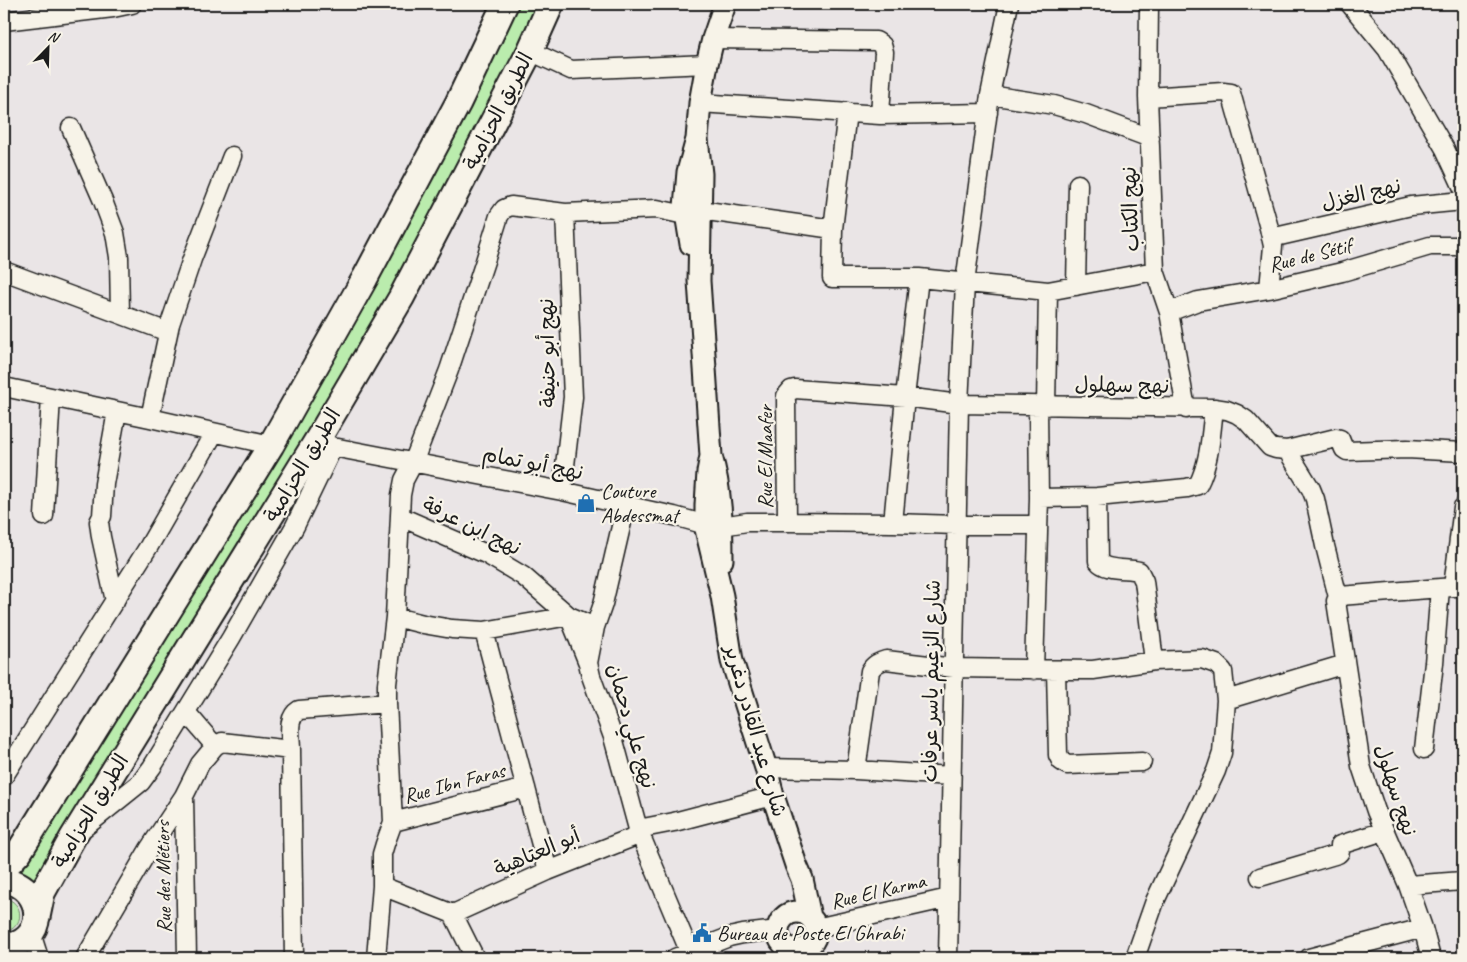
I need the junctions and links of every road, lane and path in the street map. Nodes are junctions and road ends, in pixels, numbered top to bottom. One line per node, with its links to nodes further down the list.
1 (132, 4): 8 (street)
2 (504, 4): 51 (highway, الطريق الحزامية)
3 (551, 4): 10 (highway, الطريق الحزامية)
4 (725, 4): 9 (main road, شارع عبد القادر دغرير)
5 (1009, 4): 12 (street, شارع الزعيم ياسر عرفات)
6 (1149, 4): 13 (street, نهج الكتاب)
7 (1350, 4): 22 (street)
8 (4, 21)
9 (713, 39): 11 (main road, شارع عبد القادر دغرير); 17 (street)
10 (530, 51): 11 (street); 50 (highway, الطريق الحزامية)
11 (707, 64): 14 (main road, شارع عبد القادر دغرير)
12 (990, 95): 16 (street, شارع الزعيم ياسر عرفات); 19 (street)
13 (1148, 97): 19 (street, نهج الكتاب); 27 (street)
14 (700, 103): 15 (street); 24 (main road, شارع عبد القادر دغرير)
15 (847, 112): 17 (street); 26 (street)
16 (988, 113): 17 (street); 32 (street, شارع الزعيم ياسر عرفات)
17 (880, 115)
18 (71, 128): 37 (street)
19 (1150, 138): 30 (street, نهج الكتاب)
20 (232, 156): 38 (street)
21 (1078, 184): 33 (street)
22 (1463, 188)
23 (1463, 201): 27 (street, نهج الغزل)
24 (693, 206): 25 (street); 26 (street); 62 (main road, شارع عبد القادر دغرير)
25 (565, 213): 54 (street); 55 (street, نهج أبو حنيفة)
26 (833, 229): 31 (street)
27 (1270, 238): 34 (street)
28 (1463, 246): 34 (street, Rue de Sétif)
29 (4, 271): 37 (street)
30 (1155, 271): 33 (street); 36 (street, نهج الكتاب)
31 (920, 278): 32 (street); 42 (street)
32 (964, 283): 35 (street); 43 (street, شارع الزعيم ياسر عرفات)
33 (1076, 286): 35 (street)
34 (1269, 289): 36 (street, Rue de Sétif)
35 (1048, 291): 44 (street)
36 (1169, 312): 45 (street, نهج الكتاب)
37 (120, 314): 38 (street)
38 (168, 332): 48 (street)
39 (4, 387): 41 (street)
40 (788, 393): 42 (street, نهج سهلول); 63 (street, Rue El Maafer)
41 (51, 397): 47 (street); 60 (street)
42 (905, 397): 43 (street, نهج سهلول); 64 (street)
43 (959, 404): 44 (street, نهج سهلول); 65 (street, شارع الزعيم ياسر عرفات)
44 (1042, 406): 45 (street, نهج سهلول); 57 (street)
45 (1186, 408): 46 (street, نهج سهلول)
46 (1214, 408): 52 (street, نهج سهلول); 56 (street)
47 (116, 411): 48 (street); 69 (street)
48 (150, 418): 49 (street)
49 (214, 433): 51 (street); 69 (street)
50 (326, 443): 54 (street, نهج أبو تمام); 82 (street); 97 (highway, الطريق الحزامية)
51 (271, 445): 99 (highway, الطريق الحزامية)
52 (1278, 448): 53 (street); 68 (street, نهج سهلول)
53 (1463, 452)
54 (413, 463): 55 (street, نهج أبو تمام); 61 (street)
55 (562, 491): 58 (street, نهج أبو تمام)
56 (1097, 497): 57 (street); 74 (street)
57 (1039, 498): 66 (street)
58 (626, 505): 62 (street, نهج أبو تمام); 72 (street, نهج علي دحمان)
59 (1463, 507): 67 (street)
60 (44, 516)
61 (401, 517): 70 (street, نهج ابن عرفة); 71 (street)
62 (714, 520): 63 (street, نهج أبو تمام); 88 (main road, شارع عبد القادر دغرير)
63 (787, 522): 64 (street, نهج أبو تمام)
64 (893, 523): 65 (street, نهج أبو تمام)
65 (957, 525): 66 (street, نهج أبو تمام); 77 (street, شارع الزعيم ياسر عرفات)
66 (1038, 525): 78 (street)
67 (1452, 587): 68 (street); 84 (street)
68 (1337, 599): 76 (street, نهج سهلول)
69 (115, 601): 87 (street)
70 (569, 616): 72 (street); 73 (street); 75 (street)
71 (395, 617): 73 (street); 81 (street)
72 (595, 627): 75 (street, نهج علي دحمان)
73 (484, 631): 91 (street)
74 (1154, 660): 79 (street); 80 (street)
75 (588, 663): 95 (street, نهج علي دحمان)
76 (1345, 664): 80 (street); 96 (street, نهج سهلول)
77 (954, 668): 78 (street); 89 (street); 90 (street, شارع الزعيم ياسر عرفات)
78 (1034, 670): 79 (street)
79 (1056, 670): 86 (street)
80 (1226, 700): 121 (street)
81 (387, 704): 85 (street); 94 (street)
82 (186, 712): 83 (street); 97 (street)
83 (214, 746): 85 (street); 92 (street)
84 (1424, 749)
85 (291, 750): 117 (street)
86 (1142, 762)
87 (6, 765)
88 (766, 768): 89 (street); 93 (main road, شارع عبد القادر دغرير)
89 (856, 770): 90 (street)
90 (951, 776): 106 (street, شارع الزعيم ياسر عرفات)
91 (526, 788): 94 (street, Rue Ibn Faras); 100 (street)
92 (184, 796): 115 (street); 116 (street, Rue des Métiers)
93 (773, 796): 95 (street, أبو العتاهية); 98 (main road, شارع عبد القادر دغرير)
94 (393, 822): 105 (street)
95 (639, 831): 100 (street, أبو العتاهية); 113 (street, نهج علي دحمان)
96 (1384, 831): 101 (street); 104 (street, نهج سهلول)
97 (73, 837): 108 (highway, الطريق الحزامية)
98 (796, 865): 110 (main road, شارع عبد القادر دغرير); 111 (main road, شارع عبد القادر دغرير)
99 (4, 868)
100 (548, 871): 107 (street, أبو العتاهية)
101 (1260, 878)
102 (4, 880): 108 (highway)
103 (1463, 881): 104 (street)
104 (1408, 885): 109 (street, نهج سهلول)
105 (382, 886): 107 (street); 118 (street)
106 (949, 898): 110 (street, Rue El Karma); 120 (street, شارع الزعيم ياسر عرفات)
107 (452, 914): 119 (street)
108 (36, 921): 112 (highway, الطريق الحزامية); 114 (street)
109 (1423, 928): 122 (street); 123 (street, نهج سهلول)
110 (811, 938): 111 (main road); 111 (main road)
111 (783, 939): 113 (street)
112 (9, 951)
113 (682, 956)
114 (39, 958)
115 (85, 958)
116 (187, 958)
117 (294, 958)
118 (376, 958)
119 (475, 958)
120 (948, 958)
121 (1136, 958)
122 (1309, 958)
123 (1431, 958)

